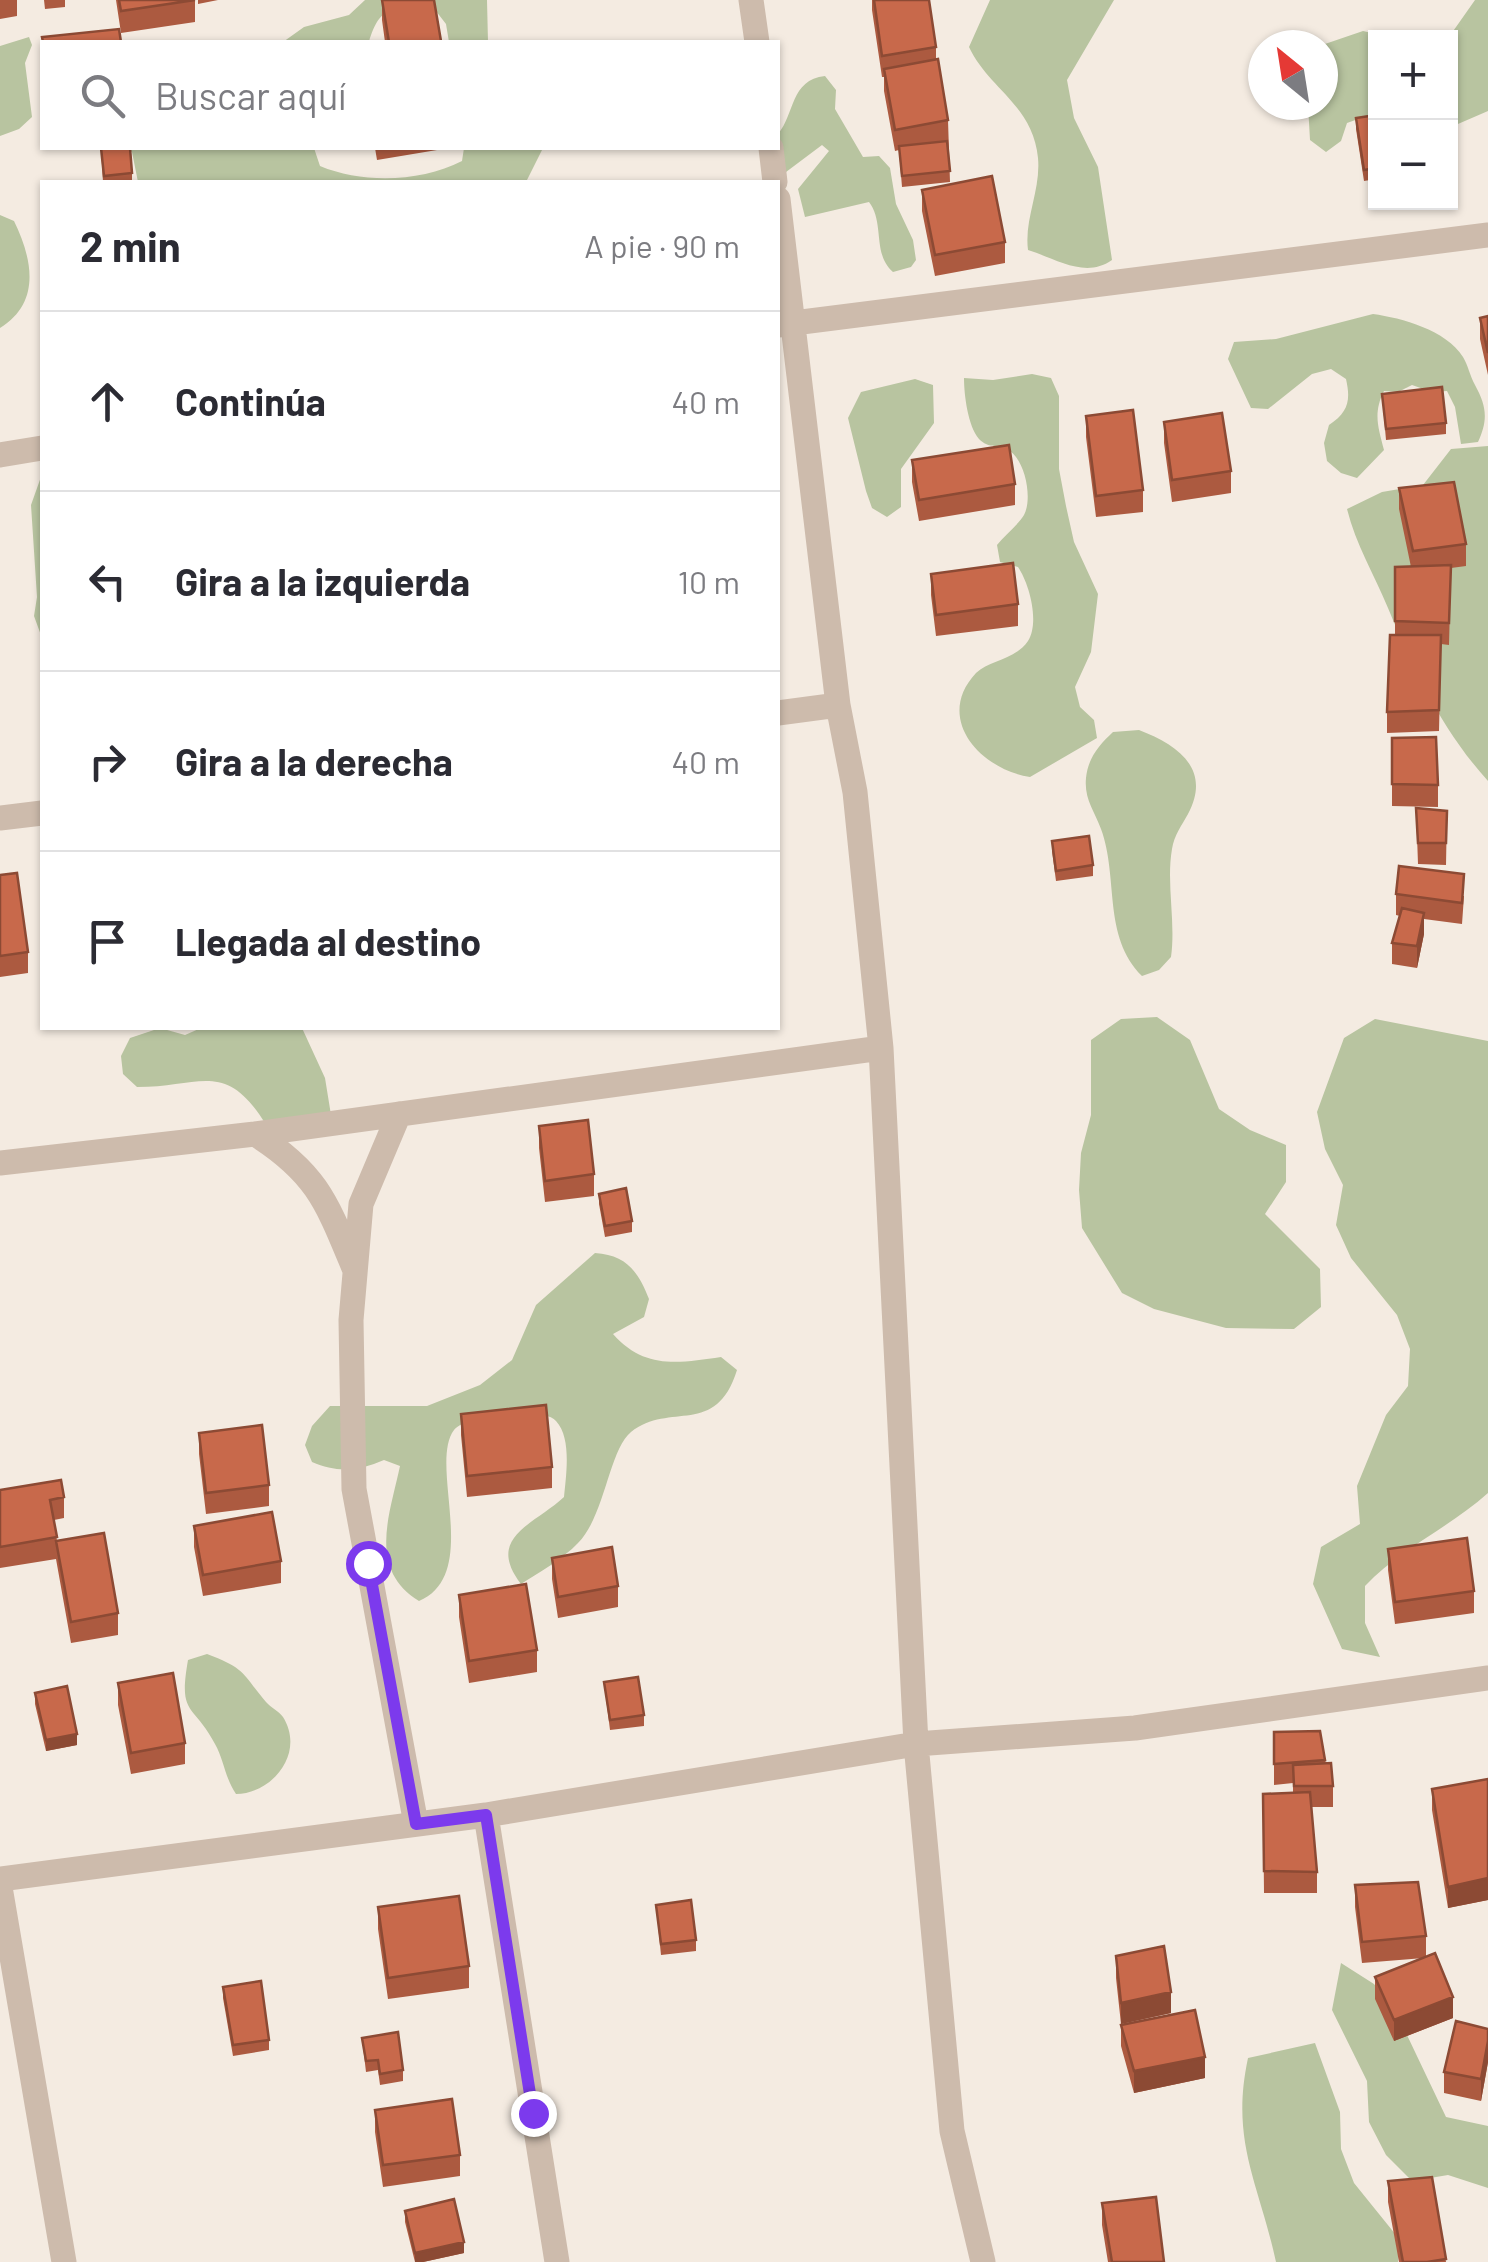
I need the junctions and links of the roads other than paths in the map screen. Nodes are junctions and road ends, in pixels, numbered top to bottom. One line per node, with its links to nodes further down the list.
1 (751, 0): 2 (street)
2 (757, 40)
3 (771, 150): 4 (street)
4 (775, 180)
5 (780, 230): 7 (street)
6 (1488, 234): 7 (street)
7 (786, 324): 10 (street)
8 (40, 448): 9 (street)
9 (0, 455)
10 (838, 705): 11 (street); 14 (street)
11 (780, 713)
12 (40, 813): 13 (street)
13 (0, 818)
14 (881, 1048): 15 (street); 20 (street)
15 (399, 1114): 16 (street); 18 (street)
16 (255, 1134): 17 (street); 18 (street)
17 (0, 1163)
18 (356, 1272): 22 (street)
19 (1488, 1678): 20 (street)
20 (916, 1744): 21 (street); 27 (street)
21 (486, 1815): 22 (street); 26 (street)
22 (416, 1824): 23 (street)
23 (0, 1878)
24 (0, 1886): 25 (street)
25 (64, 2262)
26 (557, 2262)
27 (984, 2262)

